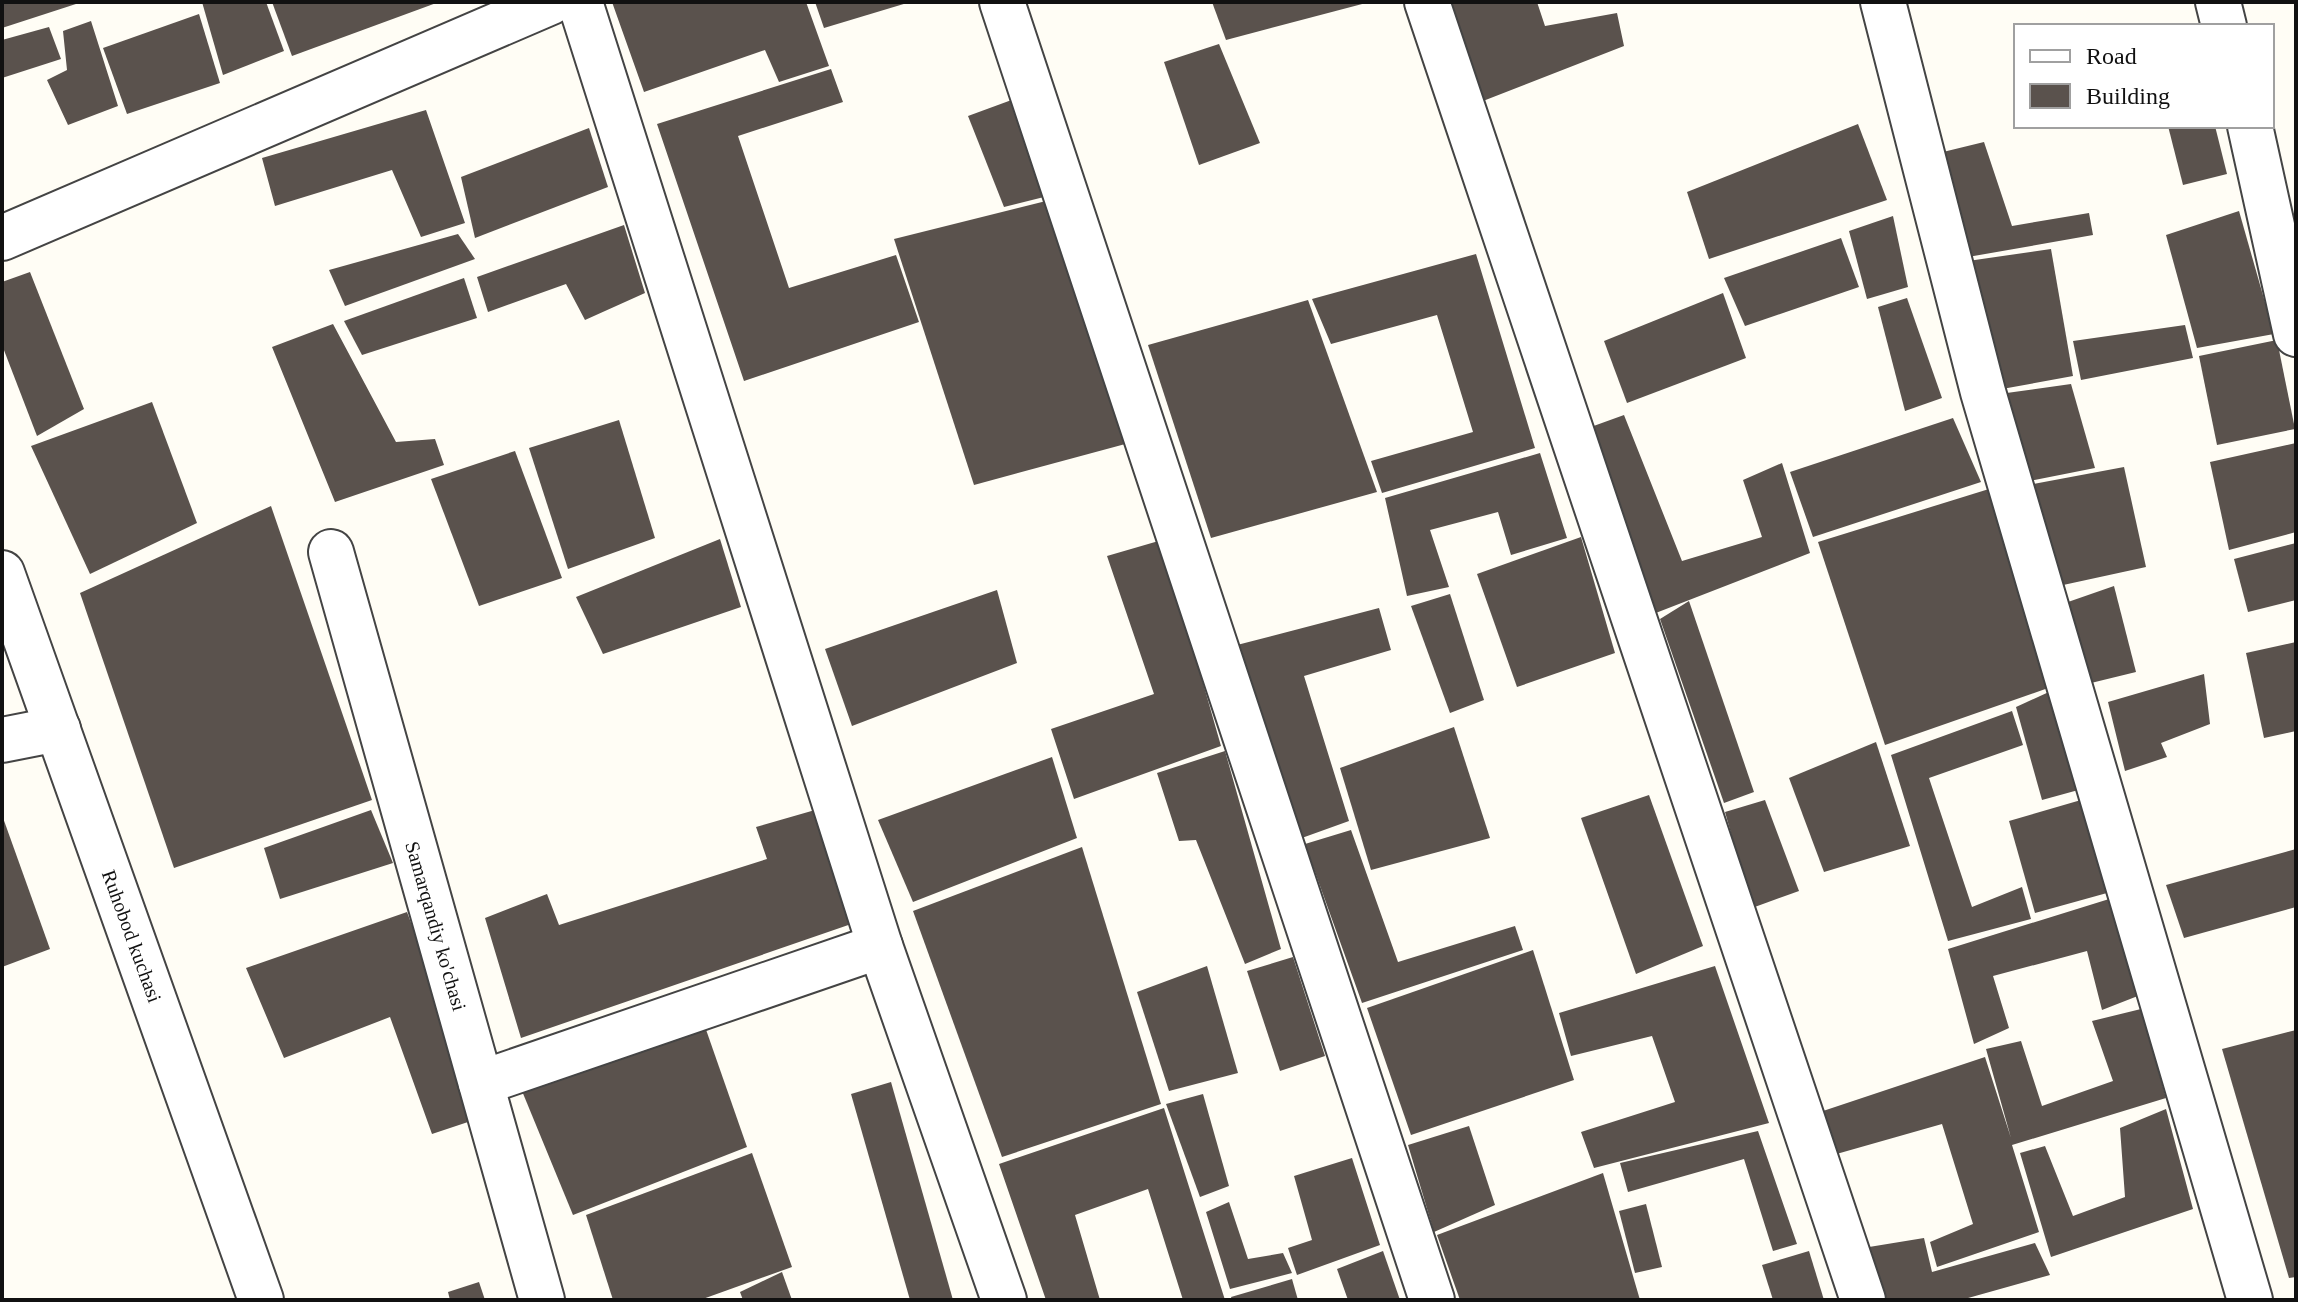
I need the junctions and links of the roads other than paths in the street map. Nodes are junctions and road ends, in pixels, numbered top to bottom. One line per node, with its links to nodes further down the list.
1 (551, 2): 9 (street)
2 (580, 2): 15 (street)
3 (1002, 2): 20 (street)
4 (1427, 2): 21 (street)
5 (1883, 2): 22 (street)
6 (2218, 2): 7 (street)
7 (2224, 24)
8 (2250, 128): 10 (street)
9 (2, 238)
10 (2296, 334)
11 (331, 552): 16 (street, Samarqandiy ko'chasi)
12 (2, 573): 13 (street, Ruhobod kuchasi)
13 (58, 729): 14 (street); 17 (street, Ruhobod kuchasi)
14 (2, 740)
15 (880, 946): 16 (street); 19 (street)
16 (481, 1083): 18 (street, Samarqandiy ko'chasi)
17 (261, 1300)
18 (542, 1300)
19 (1004, 1300)
20 (1432, 1300)
21 (1863, 1300)
22 (2250, 1300)

